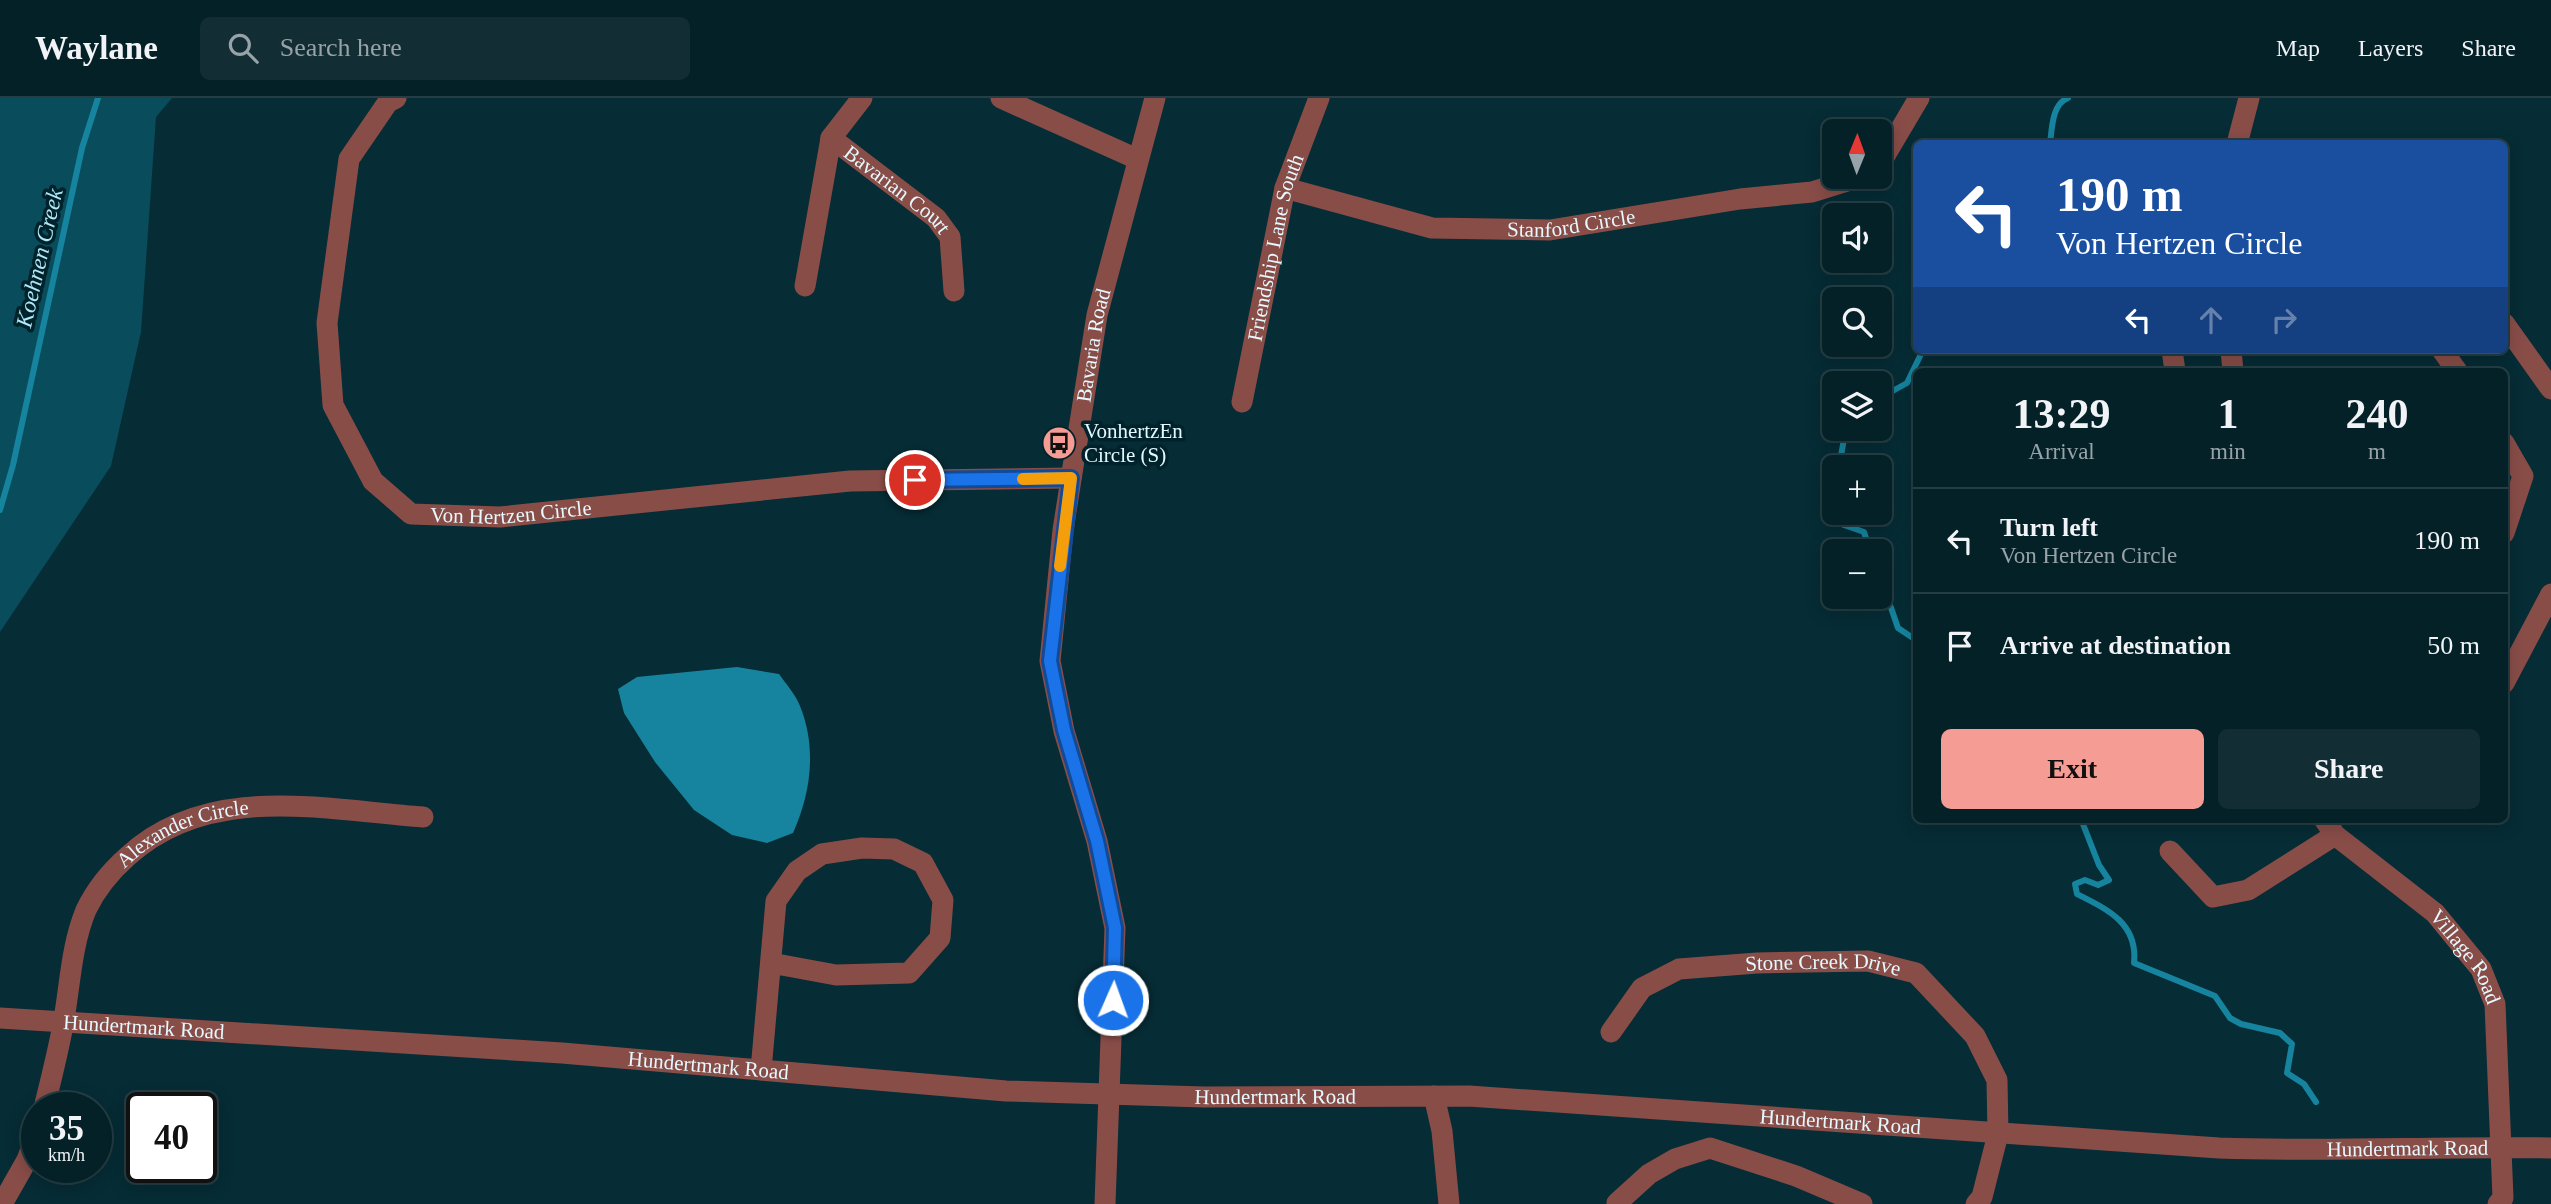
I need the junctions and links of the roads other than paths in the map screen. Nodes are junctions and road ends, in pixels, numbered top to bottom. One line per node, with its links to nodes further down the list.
1 (396, 98): 20 (street, Von Hertzen Circle)
2 (862, 98): 8 (street, Bavarian Court)
3 (1001, 98): 11 (street)
4 (1155, 98): 11 (street, Bavaria Road)
5 (1319, 98): 12 (street, Friendship Lane South)
6 (1919, 98): 10 (street)
7 (2249, 98): 9 (street)
8 (831, 138): 14 (street, Bavarian Court); 15 (street, Bavarian Court)
9 (2239, 140)
10 (1892, 144)
11 (1137, 159): 20 (street, Bavaria Road)
12 (1286, 188): 13 (street, Stanford Circle); 18 (street, Friendship Lane South)
13 (1822, 189)
14 (805, 286)
15 (954, 291)
16 (2508, 329): 17 (street)
17 (2551, 389)
18 (1242, 402)
19 (2508, 450): 21 (street)
20 (1071, 478): 33 (street, Bavaria Road)
21 (2508, 521)
22 (2551, 594): 23 (street)
23 (2508, 675)
24 (423, 817): 29 (street, Alexander Circle)
25 (2330, 827): 26 (street); 36 (street, Village Road)
26 (2170, 851)
27 (771, 963): 27 (street); 31 (street)
28 (0, 1018): 29 (street, Hundertmark Road)
29 (63, 1024): 31 (street, Hundertmark Road); 32 (street, Alexander Circle)
30 (1611, 1032): 35 (street, Stone Creek Drive)
31 (761, 1070): 33 (street, Hundertmark Road)
32 (48, 1092)
33 (1109, 1094): 34 (street, Hundertmark Road); 41 (street, Bavaria Road)
34 (1434, 1096): 35 (street, Hundertmark Road); 42 (street)
35 (1998, 1134): 36 (street, Hundertmark Road); 44 (street, Stone Creek Drive)
36 (2504, 1147): 37 (street, Hundertmark Road); 45 (street, Village Road)
37 (2551, 1148)
38 (21, 1171): 40 (street)
39 (1618, 1203): 43 (street)
40 (2, 1204)
41 (1105, 1204)
42 (1449, 1204)
43 (1862, 1204)
44 (1976, 1204)
45 (2498, 1204)

